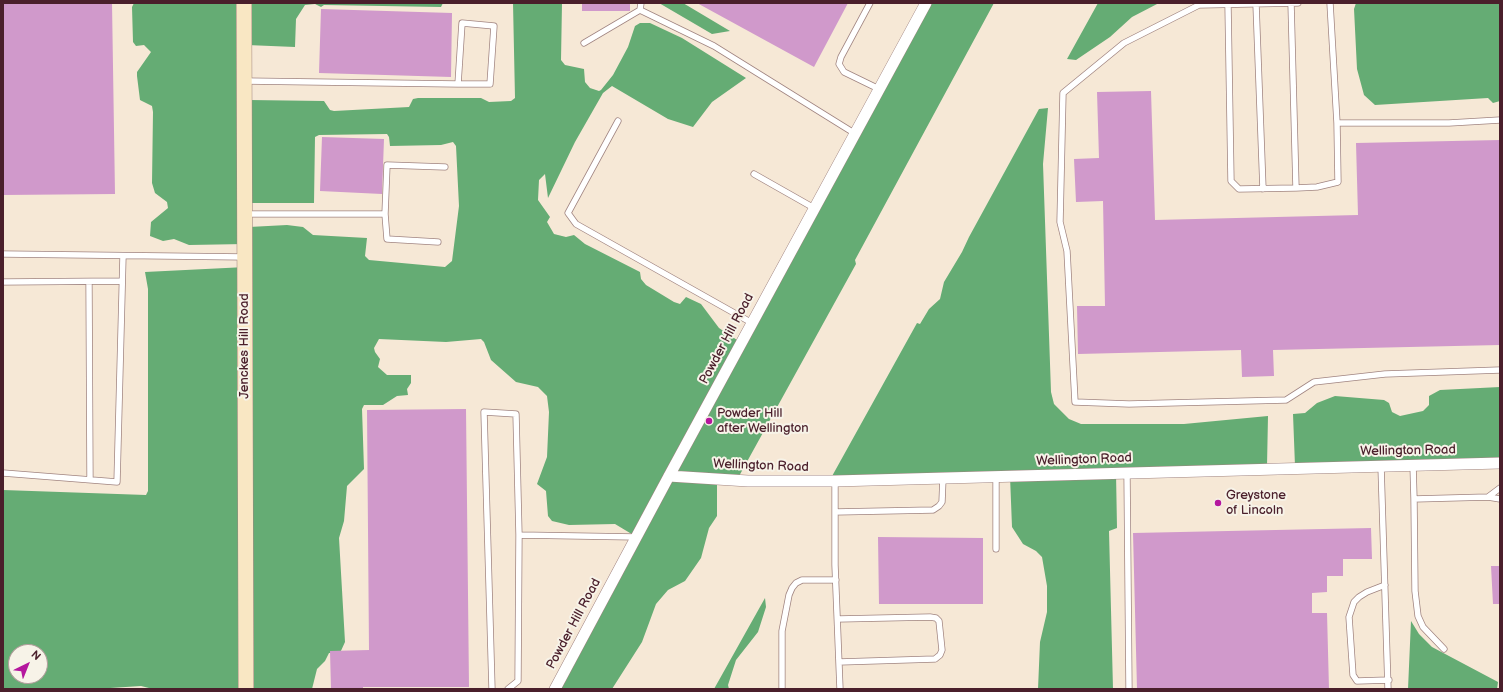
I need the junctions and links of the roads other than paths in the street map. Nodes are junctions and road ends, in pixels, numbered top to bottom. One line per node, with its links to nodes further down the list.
1 (244, 3): 12 (main road, Jenckes Hill Road)
2 (641, 3): 10 (lane)
3 (870, 3): 14 (lane)
4 (926, 3): 14 (street, Powder Hill Road)
5 (1291, 3): 6 (lane); 8 (lane); 21 (lane)
6 (1298, 3)
7 (1330, 3): 17 (lane)
8 (1256, 4): 9 (lane); 22 (lane)
9 (1228, 5): 22 (lane); 34 (lane)
10 (640, 10): 11 (lane); 18 (lane)
11 (584, 43)
12 (244, 81): 13 (lane); 24 (main road, Jenckes Hill Road)
13 (458, 84): 13 (lane)
14 (879, 89): 18 (street, Powder Hill Road)
15 (1500, 120): 17 (lane)
16 (618, 121): 33 (lane)
17 (1337, 123): 21 (lane)
18 (854, 133): 23 (street, Powder Hill Road)
19 (444, 167): 25 (lane)
20 (754, 174): 23 (lane)
21 (1296, 188): 22 (lane)
22 (1263, 189)
23 (814, 208): 33 (street, Powder Hill Road)
24 (245, 214): 25 (lane); 29 (main road, Jenckes Hill Road)
25 (385, 214): 26 (lane)
26 (438, 242)
27 (3, 254): 28 (lane)
28 (123, 256): 29 (lane); 30 (lane)
29 (245, 257): 59 (main road, Jenckes Hill Road)
30 (122, 281): 32 (lane); 43 (lane)
31 (3, 282): 32 (lane)
32 (89, 282): 43 (lane)
33 (752, 323): 40 (street, Powder Hill Road)
34 (1500, 370)
35 (1500, 463): 36 (street, Wellington Road)
36 (1413, 465): 37 (street, Wellington Road); 47 (lane)
37 (1381, 466): 39 (street, Wellington Road); 54 (lane)
38 (3, 473): 43 (lane)
39 (1127, 473): 41 (street, Wellington Road); 65 (lane)
40 (669, 476): 44 (street, Wellington Road); 51 (street, Powder Hill Road)
41 (996, 477): 42 (street, Wellington Road); 52 (lane)
42 (943, 478): 44 (street, Wellington Road); 49 (lane)
43 (90, 480)
44 (835, 481): 49 (lane)
45 (1500, 488): 46 (lane)
46 (1488, 497): 47 (lane); 48 (lane)
47 (1414, 499): 56 (lane)
48 (1500, 499)
49 (835, 512): 53 (lane)
50 (519, 535): 51 (lane); 60 (lane); 61 (lane)
51 (636, 537): 62 (street, Powder Hill Road)
52 (996, 550)
53 (836, 580): 55 (lane); 63 (lane)
54 (1385, 585): 58 (lane); 58 (lane)
55 (838, 619): 57 (lane); 57 (lane)
56 (1444, 648)
57 (839, 662): 64 (lane)
58 (1388, 680): 66 (lane)
59 (246, 689)
60 (492, 689)
61 (508, 689)
62 (555, 689)
63 (782, 689)
64 (840, 689)
65 (1129, 689)
66 (1388, 689)

